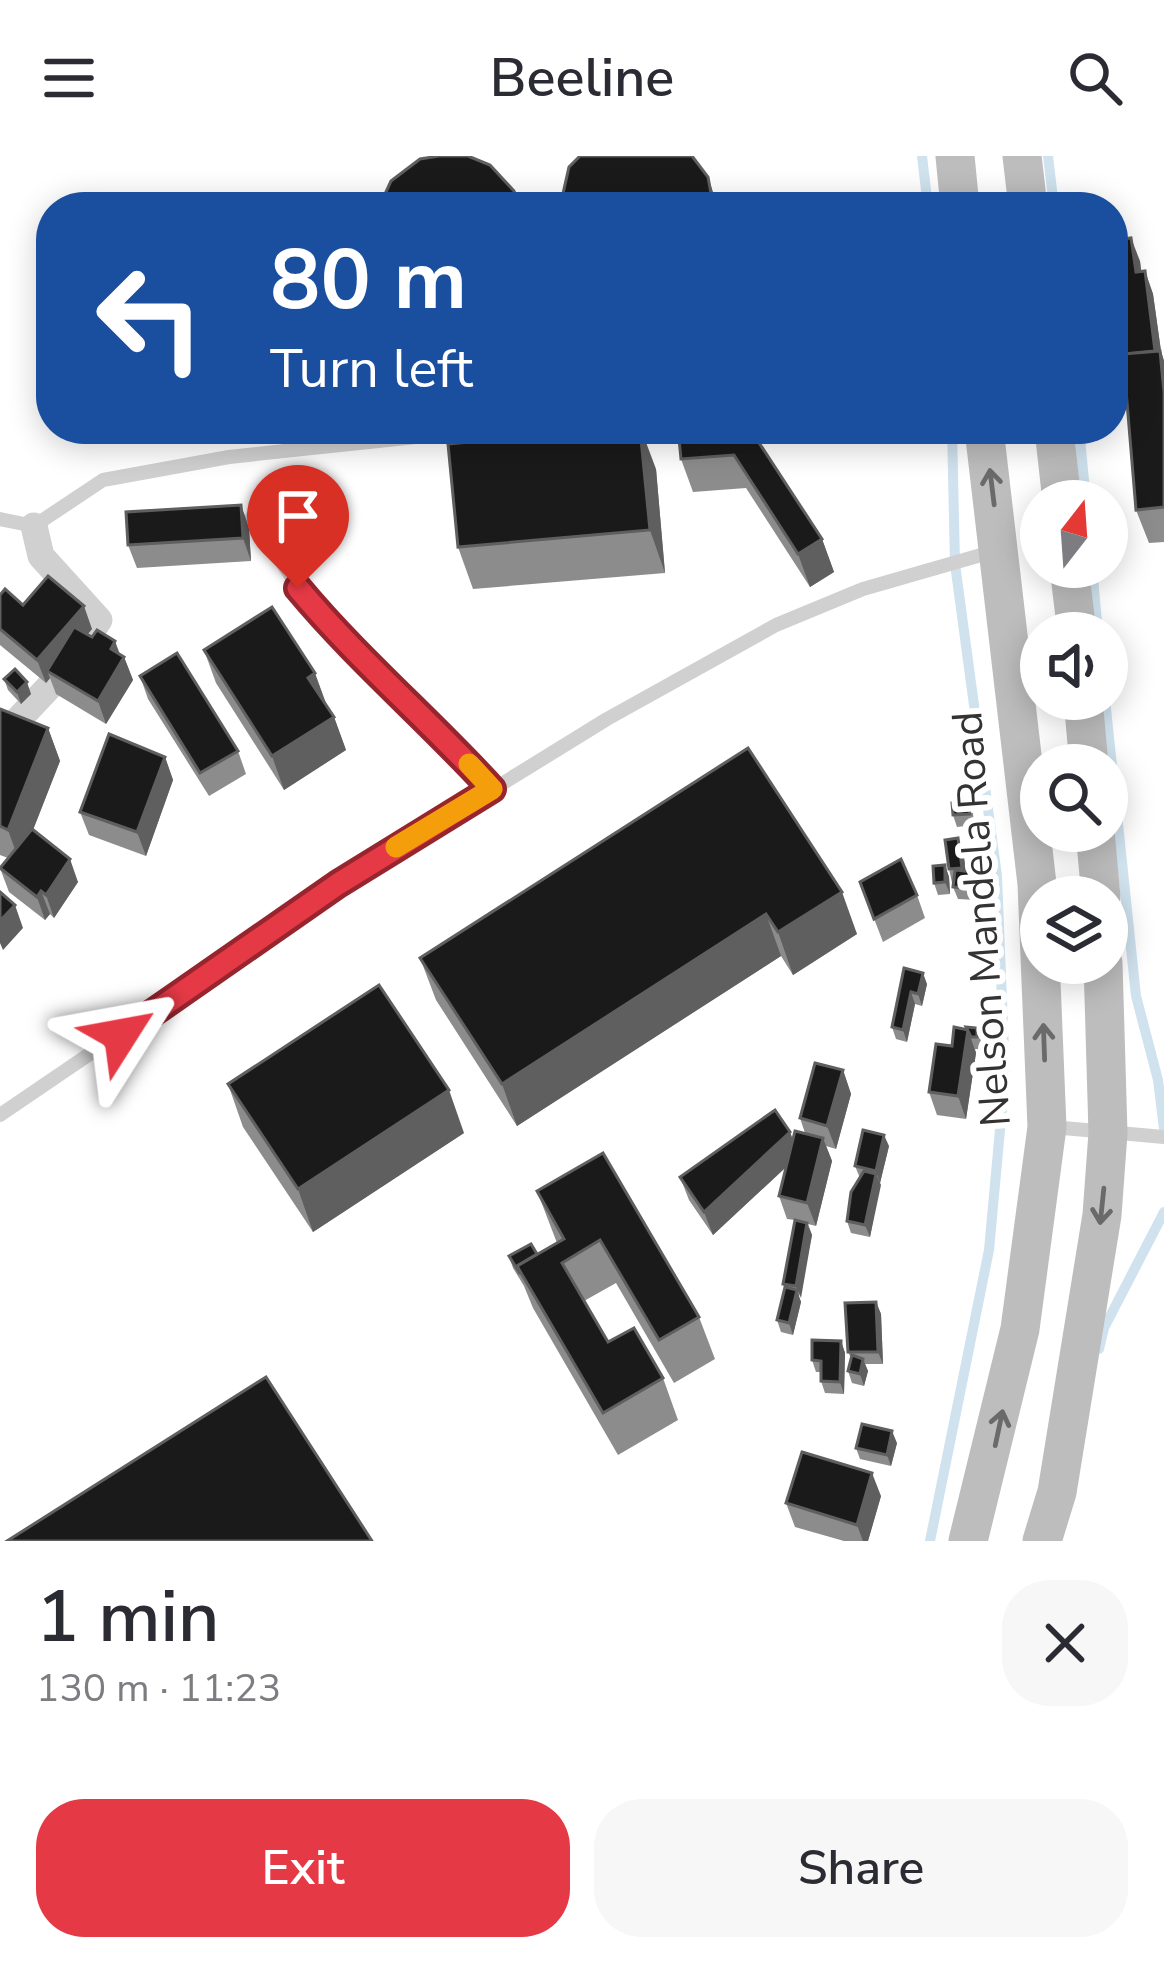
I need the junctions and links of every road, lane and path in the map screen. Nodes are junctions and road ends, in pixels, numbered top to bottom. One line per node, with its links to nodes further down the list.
1 (955, 156): 3 (main road)
2 (1022, 156): 4 (main road)
3 (959, 192)
4 (1026, 192)
5 (351, 444): 11 (lane)
6 (987, 444): 12 (main road, Nelson Mandela Road, one-way to 6)
7 (1056, 444): 8 (main road)
8 (1060, 480)
9 (252, 517): 14 (lane)
10 (0, 519): 11 (lane)
11 (34, 526): 13 (street)
12 (1000, 549): 14 (lane); 17 (main road, Nelson Mandela Road, one-way to 12)
13 (0, 739)
14 (492, 789): 16 (lane)
15 (1104, 984): 18 (main road)
16 (0, 1115)
17 (1047, 1127): 18 (lane); 20 (main road, Nelson Mandela Road, one-way to 17)
18 (1108, 1133): 19 (lane); 21 (main road, one-way to 21)
19 (1164, 1137)
20 (968, 1541)
21 (1042, 1541)

